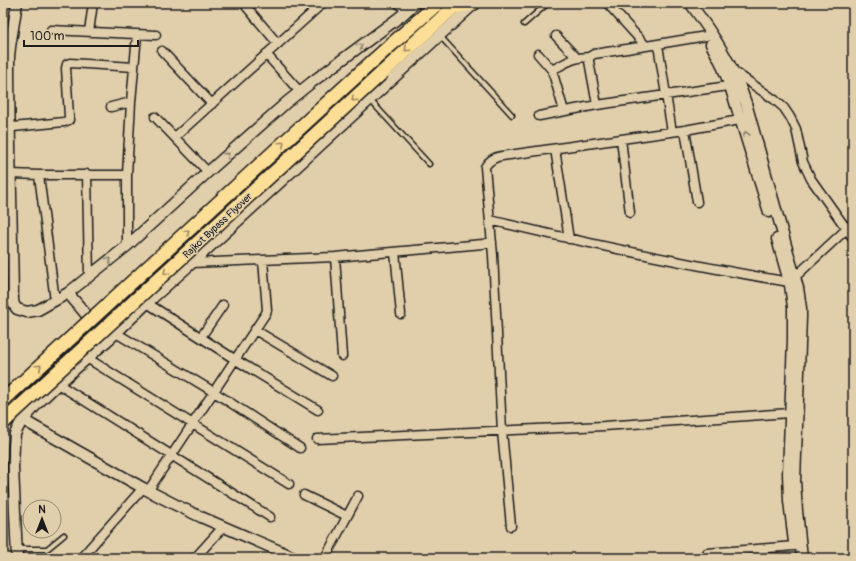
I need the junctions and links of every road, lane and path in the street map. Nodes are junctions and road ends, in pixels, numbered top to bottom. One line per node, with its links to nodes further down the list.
1 (17, 3): 51 (street)
2 (93, 3): 21 (street)
3 (307, 3): 15 (street)
4 (323, 3): 15 (street)
5 (398, 3): 16 (street)
6 (415, 3): 16 (street)
7 (438, 3): 17 (highway, Rajkot Bypass Flyover)
8 (475, 3): 14 (highway); 20 (street)
9 (548, 3): 18 (lane)
10 (606, 3): 28 (street)
11 (682, 3): 25 (street)
12 (690, 3): 37 (street)
13 (245, 5): 26 (street)
14 (455, 5): 20 (highway, Rajkot Bypass Flyover)
15 (314, 11): 26 (street)
16 (406, 11): 17 (street); 39 (street, one-way to 16)
17 (418, 22): 92 (highway, Rajkot Bypass Flyover, one-way to 17, bridge)
18 (524, 24)
19 (51, 30): 21 (street)
20 (436, 31): 41 (street); 47 (lane); 96 (highway, Rajkot Bypass Flyover, one-way to 96, bridge)
21 (89, 32): 22 (street)
22 (137, 35): 23 (street); 35 (street)
23 (156, 35)
24 (556, 36): 33 (street)
25 (706, 36): 27 (street); 34 (street)
26 (278, 44): 30 (street)
27 (658, 45): 28 (street); 40 (street)
28 (646, 46): 32 (street)
29 (162, 51): 43 (street)
30 (266, 54): 39 (street); 43 (street)
31 (538, 54): 36 (street)
32 (589, 57): 33 (street); 44 (street)
33 (577, 58): 36 (street)
34 (722, 63): 37 (street); 38 (street)
35 (134, 67): 42 (street); 51 (street)
36 (552, 70): 46 (street)
37 (733, 70): 38 (street); 67 (street)
38 (735, 85): 40 (street); 50 (street)
39 (300, 92): 58 (street, one-way to 39)
40 (666, 95): 44 (street); 53 (street)
41 (369, 99): 57 (lane); 75 (street)
42 (131, 102): 45 (street); 62 (street)
43 (212, 104): 54 (street)
44 (597, 105): 46 (street)
45 (112, 107)
46 (564, 111): 48 (street)
47 (512, 115)
48 (539, 116)
49 (155, 117): 54 (street)
50 (745, 119): 52 (street); 77 (street)
51 (6, 127): 59 (street)
52 (685, 130): 53 (street); 63 (street)
53 (672, 132): 55 (street)
54 (175, 137): 58 (street)
55 (621, 139): 56 (street); 64 (street)
56 (555, 149): 65 (street); 69 (street)
57 (428, 164)
58 (208, 172): 71 (street)
59 (11, 174): 61 (street); 79 (street)
60 (87, 174): 61 (street); 62 (street); 76 (street)
61 (39, 175): 79 (street)
62 (127, 175): 71 (street)
63 (697, 202)
64 (630, 213)
65 (490, 220): 69 (street); 70 (street)
66 (853, 223): 67 (street)
67 (846, 229): 68 (street); 77 (street)
68 (853, 238)
69 (569, 240): 77 (street)
70 (492, 242): 72 (street); 98 (street)
71 (127, 246): 76 (street, one-way to 71)
72 (396, 252): 73 (street); 82 (street)
73 (335, 256): 74 (street); 86 (street)
74 (263, 260): 75 (street); 83 (street)
75 (192, 263): 80 (street)
76 (89, 277): 78 (street)
77 (792, 280): 94 (street); 119 (street)
78 (68, 294): 79 (street); 84 (street)
79 (55, 301)
80 (147, 303): 84 (street); 85 (street)
81 (223, 305): 85 (street)
82 (400, 314)
83 (255, 330): 88 (street); 89 (street)
84 (113, 336): 87 (street); 91 (street)
85 (201, 337): 88 (street)
86 (342, 356)
87 (88, 358): 90 (street); 97 (street)
88 (236, 360): 91 (street); 93 (street)
89 (332, 376)
90 (58, 384): 95 (street); 101 (street)
91 (214, 392): 97 (street); 100 (street)
92 (3, 400)
93 (318, 410)
94 (790, 413): 98 (street); 111 (street)
95 (23, 420): 103 (street); 112 (street)
96 (3, 423)
97 (192, 424): 101 (street); 102 (street)
98 (502, 431): 99 (street); 108 (street)
99 (317, 439)
100 (300, 448)
101 (171, 456): 103 (street); 107 (street)
102 (289, 484)
103 (145, 490): 109 (street); 113 (street)
104 (304, 495): 106 (street)
105 (358, 496): 106 (street)
106 (347, 516): 116 (street)
107 (270, 517)
108 (511, 526)
109 (223, 527): 114 (street); 115 (street)
110 (64, 536): 112 (lane)
111 (794, 546): 117 (street); 118 (street)
112 (17, 554)
113 (81, 558)
114 (195, 558)
115 (294, 558)
116 (324, 558)
117 (705, 558)
118 (795, 558)
119 (802, 558)

